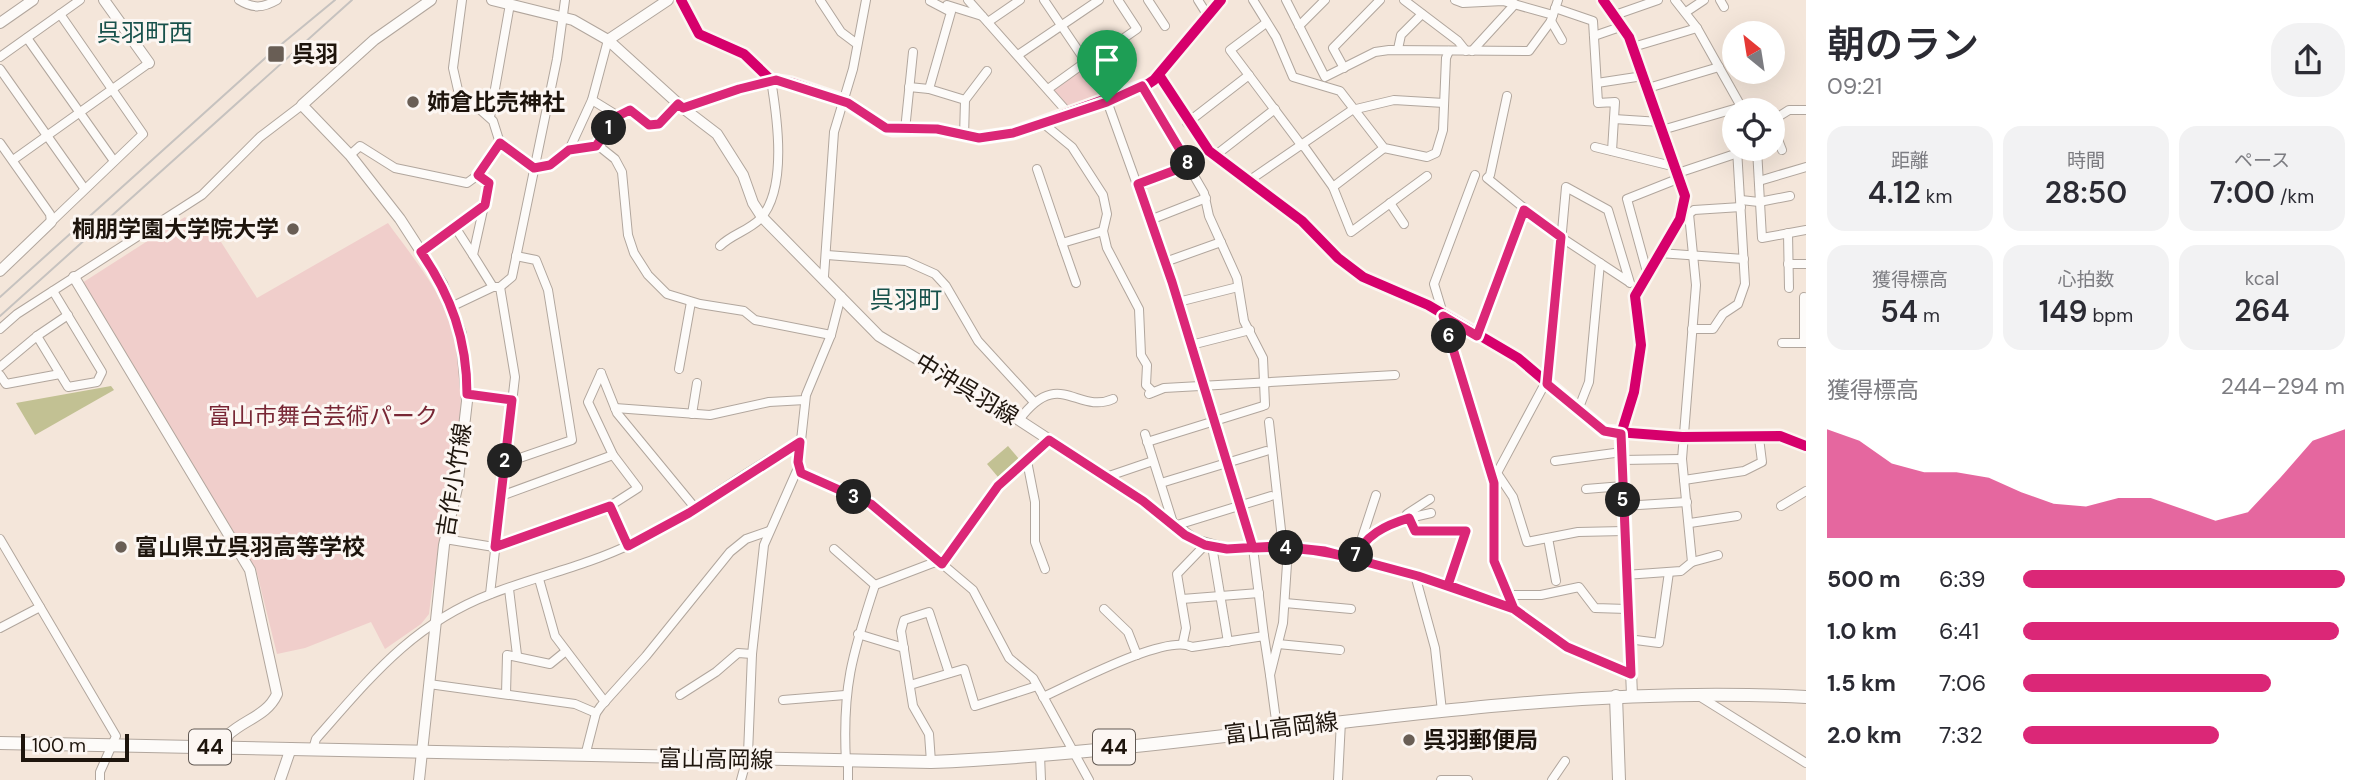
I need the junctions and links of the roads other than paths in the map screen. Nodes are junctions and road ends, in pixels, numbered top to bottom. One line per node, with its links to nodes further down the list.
1 (33, 0): 44 (main road)
2 (80, 0): 39 (street)
3 (104, 0): 64 (main road)
4 (239, 0): 5 (street)
5 (277, 0)
6 (431, 0): 86 (main road)
7 (462, 0): 96 (street)
8 (492, 0): 35 (main road, 中沖呉羽線)
9 (565, 0): 42 (street)
10 (668, 0): 53 (main road)
11 (681, 0): 71 (street)
12 (820, 0): 55 (street)
13 (866, 0): 55 (street)
14 (968, 0): 43 (street)
15 (1020, 0): 43 (street)
16 (1045, 0): 46 (street)
17 (1099, 0): 46 (street)
18 (1118, 0): 63 (street)
19 (1148, 0): 47 (street)
20 (1198, 0): 41 (street)
21 (1221, 0): 41 (street)
22 (1253, 0): 45 (street)
23 (1286, 0): 48 (street)
24 (1325, 0): 48 (street)
25 (1380, 0): 66 (street)
26 (1404, 0): 38 (street)
27 (1455, 0): 33 (street)
28 (1603, 0): 40 (main road)
29 (1658, 0): 40 (street)
30 (1675, 0): 37 (street)
31 (1704, 0): 37 (street)
32 (929, 1): 43 (street); 76 (street)
33 (1473, 2): 34 (street)
34 (1518, 3): 36 (street); 59 (street)
35 (510, 4): 42 (main road, 中沖呉羽線); 96 (street)
36 (1554, 11): 51 (street); 54 (street); 59 (street)
37 (1686, 12): 50 (street)
38 (1422, 14): 57 (street); 59 (street)
39 (60, 15): 52 (street); 78 (street)
40 (1615, 15): 49 (main road)
41 (1208, 16): 69 (street)
42 (563, 17): 53 (main road, 中沖呉羽線); 121 (street)
43 (985, 19): 61 (street)
44 (0, 23)
45 (1266, 23): 70 (street); 89 (street)
46 (1062, 26): 61 (street); 63 (street)
47 (1165, 26)
48 (1298, 26): 66 (street)
49 (1623, 26): 51 (street); 56 (main road)
50 (1697, 28): 56 (street); 65 (street)
51 (1594, 36): 73 (street)
52 (27, 38): 62 (street); 92 (street)
53 (608, 40): 81 (street); 87 (main road, 中沖呉羽線)
54 (1562, 40)
55 (858, 44): 82 (street)
56 (1633, 47): 72 (main road)
57 (1398, 50): 58 (street); 66 (street)
58 (1449, 51): 59 (street); 85 (street)
59 (1469, 51)
60 (913, 52): 75 (street)
61 (1018, 55): 77 (street)
62 (0, 57)
63 (1087, 62): 77 (street); 84 (street)
64 (149, 63): 78 (street)
65 (1719, 67): 72 (street); 80 (street)
66 (1344, 68)
67 (0, 69): 102 (street)
68 (987, 71): 83 (street)
69 (1159, 75): 74 (street); 98 (street)
70 (1249, 75): 88 (street); 98 (street)
71 (771, 80): 82 (street); 87 (street); 140 (street)
72 (1646, 82): 73 (street); 100 (main road)
73 (1597, 83): 97 (street)
74 (1142, 86): 84 (street); 119 (street)
75 (909, 88): 76 (street); 101 (street)
76 (929, 89): 83 (street)
77 (1048, 89): 94 (street)
78 (112, 90): 92 (street); 116 (street)
79 (1507, 96): 138 (street)
80 (1736, 98)
81 (592, 100): 95 (street); 110 (street)
82 (842, 100): 101 (street); 155 (street)
83 (965, 100): 103 (street)
84 (1109, 100): 94 (street); 129 (street)
85 (1444, 103): 89 (street); 109 (street)
86 (302, 105): 112 (main road, 吉作小竹線); 166 (street)
87 (681, 106): 95 (street); 140 (main road, 中沖呉羽線)
88 (1275, 109): 106 (street); 113 (street)
89 (1352, 110): 106 (street); 109 (street)
90 (1806, 110): 91 (street)
91 (1785, 112)
92 (79, 113): 102 (street); 116 (street)
93 (1722, 113): 100 (street)
94 (1070, 115): 99 (street)
95 (618, 116): 107 (street)
96 (489, 117): 105 (street)
97 (1614, 119): 100 (street); 111 (street)
98 (1187, 123): 113 (street)
99 (1044, 124): 103 (street); 146 (street)
100 (1661, 126): 123 (main road)
101 (905, 130): 103 (street)
102 (47, 136): 115 (street); 131 (street)
103 (964, 136)
104 (0, 143): 115 (street)
105 (500, 143): 121 (street); 124 (street)
106 (1303, 145): 128 (street); 130 (street)
107 (596, 146): 110 (street); 175 (street)
108 (1595, 146): 111 (street)
109 (1384, 148): 130 (street)
110 (569, 150): 121 (street)
111 (1612, 151): 123 (street)
112 (349, 155): 124 (street); 152 (main road, 吉作小竹線)
113 (1216, 155): 128 (street)
114 (1722, 156): 123 (street)
115 (13, 160): 142 (street)
116 (114, 160): 131 (street)
117 (1737, 161): 136 (street)
118 (1758, 161): 127 (street)
119 (1189, 165): 129 (street); 133 (street)
120 (1806, 167): 127 (street)
121 (534, 168): 156 (street)
122 (1037, 169): 150 (street)
123 (1678, 173): 139 (main road); 164 (street)
124 (478, 175): 137 (street)
125 (1475, 175): 179 (street)
126 (1427, 176): 135 (street)
127 (1759, 181): 134 (street)
128 (1247, 182): 179 (street)
129 (1138, 184): 141 (street)
130 (1334, 187): 135 (street)
131 (84, 188): 142 (street)
132 (1790, 196): 134 (street)
133 (1206, 198): 141 (street); 149 (street)
134 (1759, 202): 136 (street); 147 (street)
135 (1390, 203): 143 (street)
136 (1741, 203): 139 (street); 158 (street)
137 (485, 205): 144 (street); 154 (street)
138 (1524, 210): 148 (street); 185 (street)
139 (1687, 211): 153 (main road); 157 (street)
140 (762, 217): 151 (street); 165 (main road, 中沖呉羽線)
141 (1150, 220): 159 (street)
142 (51, 222): 163 (main road)
143 (1404, 224)
144 (455, 228): 152 (street); 154 (street)
145 (1806, 230): 147 (street)
146 (1103, 231): 150 (street); 197 (street)
147 (1788, 233): 161 (street)
148 (1561, 237): 160 (street); 168 (street); 196 (street)
149 (1221, 242): 159 (street); 170 (street)
150 (1062, 243): 167 (street)
151 (720, 246)
152 (421, 252): 177 (main road, 吉作小竹線)
153 (1659, 253): 157 (street); 164 (main road)
154 (473, 255): 169 (street)
155 (827, 255): 165 (street); 202 (street)
156 (516, 256): 169 (street); 222 (street)
157 (1692, 256): 158 (street); 181 (street)
158 (1744, 259): 181 (street)
159 (1165, 262): 176 (street)
160 (1600, 263): 168 (street); 204 (street)
161 (1788, 264): 162 (street); 171 (street)
162 (1806, 264)
163 (0, 271)
164 (1647, 272): 168 (main road)
165 (824, 276): 173 (main road, 中沖呉羽線)
166 (74, 277): 172 (street); 319 (main road)
167 (1076, 283)
168 (1634, 286): 209 (main road)
169 (496, 287): 177 (street); 200 (street)
170 (1238, 287): 176 (street); 182 (street)
171 (1788, 288)
172 (53, 291): 178 (street); 180 (street)
173 (841, 296): 184 (street); 206 (main road, 中沖呉羽線)
174 (1804, 297): 187 (street)
175 (691, 302): 184 (street); 190 (street)
176 (1178, 302): 188 (street)
177 (453, 306): 198 (main road, 吉作小竹線)
178 (68, 315): 183 (street); 191 (street)
179 (1443, 316): 185 (street); 225 (street)
180 (0, 329)
181 (1692, 329): 210 (street)
182 (1251, 330): 188 (street); 194 (street)
183 (37, 335): 189 (street); 191 (street)
184 (831, 335): 201 (street)
185 (1477, 336): 196 (street)
186 (1782, 343): 187 (street)
187 (1805, 343)
188 (1191, 345): 197 (street)
189 (0, 367)
190 (679, 369)
191 (61, 374): 192 (street)
192 (0, 375)
193 (1395, 375): 194 (street)
194 (1264, 382): 197 (street); 207 (street)
195 (697, 383): 205 (street)
196 (1547, 384): 204 (street); 225 (street)
197 (1203, 386): 207 (street)
198 (467, 394): 200 (street); 250 (main road, 吉作小竹線)
199 (1113, 399): 202 (street)
200 (512, 400): 222 (street)
201 (805, 400): 205 (street); 213 (street)
202 (1034, 402): 206 (street)
203 (615, 408): 205 (street); 216 (street); 241 (street)
204 (1578, 410): 209 (street)
205 (692, 414)
206 (1019, 420): 212 (main road, 中沖呉羽線)
207 (1214, 421): 220 (street); 223 (street)
208 (1269, 422): 257 (street)
209 (1621, 434): 210 (street); 217 (main road)
210 (1682, 436): 211 (street); 218 (street)
211 (1759, 438): 214 (street); 227 (street)
212 (1049, 440): 219 (street); 226 (main road, 中沖呉羽線)
213 (800, 442): 224 (street); 241 (street)
214 (1806, 446)
215 (1266, 451): 223 (street)
216 (613, 455): 232 (street); 238 (street)
217 (1622, 456): 218 (street); 221 (street); 229 (main road)
218 (1682, 458): 227 (street)
219 (1027, 461): 261 (street); 263 (street)
220 (1153, 461): 226 (street); 228 (street)
221 (1555, 461)
222 (505, 463): 232 (street)
223 (1226, 463): 228 (street); 237 (street)
224 (798, 468): 248 (street); 261 (street)
225 (1494, 473): 249 (street); 274 (street)
226 (1106, 477): 246 (main road, 中沖呉羽線)
227 (1684, 480): 236 (street)
228 (1161, 483): 246 (street)
229 (1623, 486): 230 (street); 239 (main road)
230 (1586, 489)
231 (1806, 491): 240 (street)
232 (501, 495): 255 (street)
233 (1376, 495): 252 (street)
234 (1270, 496): 237 (street)
235 (1430, 499): 244 (street)
236 (1687, 502): 239 (street); 245 (street)
237 (1239, 505): 246 (street); 256 (street)
238 (610, 506): 253 (street); 255 (street)
239 (1623, 506): 247 (main road)
240 (1781, 506)
241 (696, 509): 253 (street)
242 (1431, 513): 244 (street)
243 (1737, 516): 245 (street)
244 (1409, 518): 252 (street); 270 (street)
245 (1690, 523): 262 (street)
246 (1174, 526): 254 (main road, 中沖呉羽線)
247 (1624, 530): 249 (street); 266 (main road)
248 (769, 531): 294 (street); 312 (street)
249 (1548, 538): 268 (street)
250 (445, 539): 255 (street); 283 (main road, 吉作小竹線)
251 (0, 540): 278 (street)
252 (1361, 542): 260 (street)
253 (628, 546): 267 (street)
254 (1209, 546): 256 (main road); 275 (street); 276 (street)
255 (495, 547): 273 (street)
256 (1253, 548): 257 (main road); 272 (street)
257 (1286, 548): 260 (main road); 277 (street)
258 (834, 549): 269 (street)
259 (1718, 555): 262 (street)
260 (1355, 559): 265 (main road)
261 (940, 562): 269 (street); 302 (street)
262 (1692, 562): 264 (street)
263 (1045, 569)
264 (1669, 572): 266 (street); 287 (street)
265 (1415, 575): 270 (main road); 313 (street)
266 (1625, 575): 282 (main road)
267 (539, 579): 271 (street); 293 (street)
268 (1556, 581)
269 (875, 585): 285 (street)
270 (1448, 585): 281 (main road)
271 (509, 589): 273 (street); 295 (street)
272 (1259, 593): 275 (street); 286 (street)
273 (490, 594): 283 (street)
274 (1508, 595): 281 (street); 282 (street)
275 (1220, 596): 276 (street); 289 (street)
276 (1182, 599): 288 (street)
277 (1285, 603): 280 (street); 290 (street)
278 (40, 607): 284 (street); 318 (street)
279 (1104, 608): 296 (street)
280 (1351, 609)
281 (1514, 609): 298 (main road)
282 (1627, 610): 287 (main road)
283 (437, 623): 300 (main road, 吉作小竹線); 321 (street)
284 (0, 628)
285 (858, 634): 291 (street); 306 (street)
286 (1264, 636): 289 (street); 299 (street)
287 (1628, 639): 298 (main road)
288 (1183, 642): 289 (street); 296 (street)
289 (1228, 642)
290 (1279, 644): 292 (street); 299 (street)
291 (904, 648): 297 (street); 301 (street)
292 (1340, 650)
293 (566, 651): 295 (street); 312 (street)
294 (752, 654): 305 (street); 326 (street)
295 (517, 655): 304 (street)
296 (1137, 655): 309 (street)
297 (949, 673): 301 (street); 302 (street)
298 (1631, 674): 307 (main road)
299 (1270, 675): 316 (street)
300 (429, 684): 304 (street); 322 (main road, 吉作小竹線)
301 (909, 685): 329 (street)
302 (1037, 686): 309 (street)
303 (1696, 693): 307 (main road, 富山高岡線 / 44); 310 (main road, 富山高岡線 / 44); 330 (street)
304 (506, 694): 314 (street)
305 (680, 695)
306 (845, 695): 311 (street); 328 (street)
307 (1632, 695): 308 (main road, 富山高岡線 / 44)
308 (1616, 696): 313 (main road, 富山高岡線 / 44); 343 (main road)
309 (1043, 697): 323 (street)
310 (1806, 697)
311 (783, 699)
312 (605, 702): 314 (street)
313 (1442, 711): 315 (main road, 富山高岡線 / 44)
314 (596, 713): 325 (street)
315 (1341, 721): 316 (main road, 富山高岡線 / 44); 338 (street)
316 (1277, 728): 323 (main road, 富山高岡線 / 44)
317 (0, 743): 318 (main road, 富山高岡線 / 44)
318 (114, 746): 319 (main road, 富山高岡線 / 44); 331 (street)
319 (225, 747): 320 (main road, 富山高岡線 / 44)
320 (291, 748): 321 (main road, 富山高岡線 / 44); 332 (main road)
321 (313, 749): 322 (main road, 富山高岡線 / 44)
322 (421, 752): 325 (main road, 富山高岡線 / 44); 333 (main road, 吉作小竹線)
323 (1073, 752): 324 (main road, 富山高岡線 / 44); 337 (street)
324 (1041, 755): 329 (main road, 富山高岡線 / 44); 336 (street)
325 (585, 756): 326 (main road, 富山高岡線 / 44)
326 (747, 760): 328 (main road, 富山高岡線 / 44); 334 (street)
327 (1565, 761): 342 (street)
328 (847, 762): 329 (main road, 富山高岡線 / 44); 335 (street)
329 (931, 762)
330 (1806, 763)
331 (100, 780)
332 (281, 780)
333 (419, 780)
334 (741, 780)
335 (848, 780)
336 (1041, 780)
337 (1089, 780)
338 (1338, 780)
339 (1441, 780): 340 (street)
340 (1450, 780): 341 (street)
341 (1468, 780)
342 (1552, 780)
343 (1619, 780)

